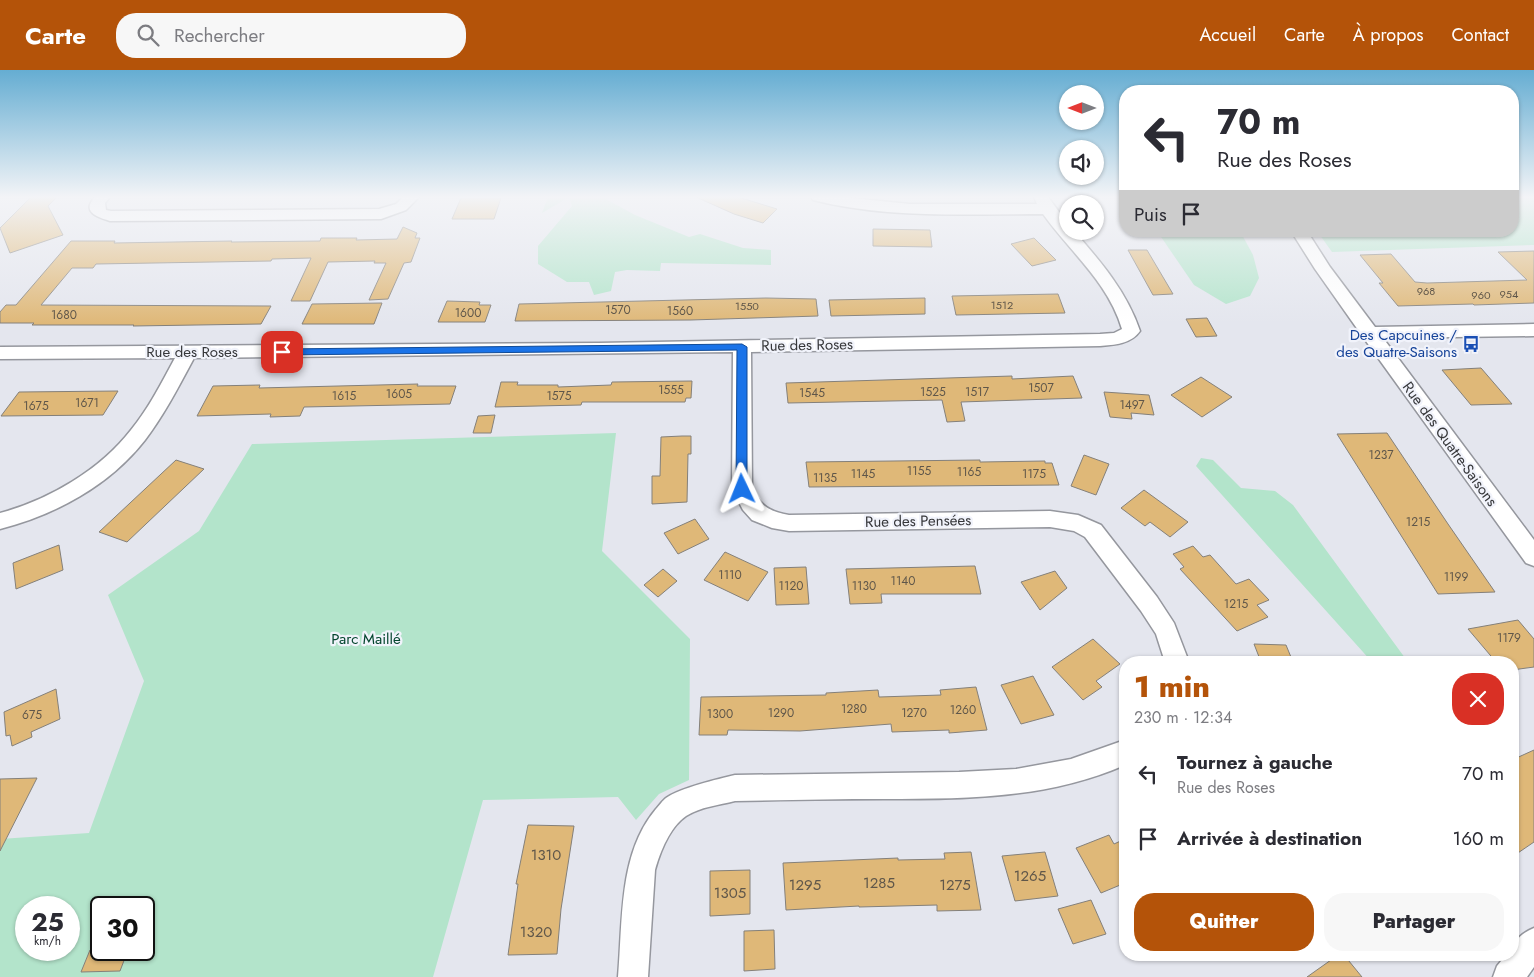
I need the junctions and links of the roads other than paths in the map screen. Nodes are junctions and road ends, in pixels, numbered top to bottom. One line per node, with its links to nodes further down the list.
1 (1074, 239): 5 (street, Rue des Roses)
2 (1304, 239): 4 (street, Rue des Quatre-Saisons)
3 (1534, 330): 4 (street)
4 (1370, 333): 9 (street, Rue des Quatre-Saisons)
5 (742, 347): 7 (street, Rue des Roses); 10 (street, Rue des Pensées)
6 (0, 353): 7 (street, Rue des Roses)
7 (187, 353): 8 (street)
8 (0, 521)
9 (1534, 557)
10 (1175, 656)
11 (1119, 755): 13 (street)
12 (1534, 943): 14 (street)
13 (633, 977)
14 (1508, 977)

